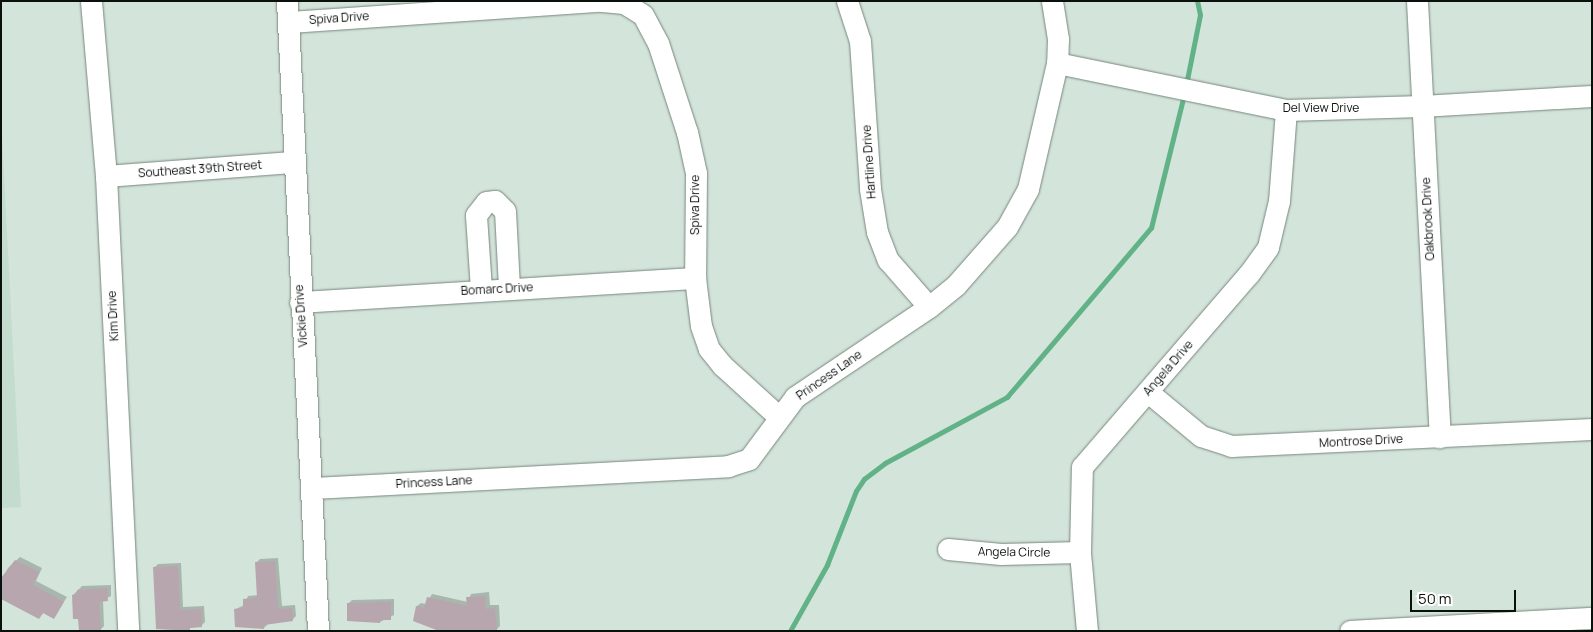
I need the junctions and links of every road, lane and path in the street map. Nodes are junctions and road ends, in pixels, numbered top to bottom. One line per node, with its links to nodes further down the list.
1 (91, 1): 12 (street, Kim Drive)
2 (600, 1): 6 (street, Spiva Drive); 13 (street, Spiva Drive)
3 (847, 1): 17 (street, Hartline Drive)
4 (1052, 1): 7 (street)
5 (1417, 1): 9 (street, Oakbrook Drive)
6 (288, 12): 11 (street, Vickie Drive)
7 (1057, 63): 10 (street, Del View Drive); 17 (street, Princess Lane)
8 (1592, 96): 9 (street, Del View Drive)
9 (1422, 106): 10 (street, Del View Drive); 21 (street, Oakbrook Drive)
10 (1286, 110): 18 (street, Angela Drive)
11 (294, 162): 12 (street, Southeast 39th Street); 16 (street, Vickie Drive)
12 (106, 176): 27 (street, Kim Drive)
13 (695, 278): 14 (street, Bomarc Drive); 19 (street, Spiva Drive)
14 (509, 288): 15 (street, Bomarc Drive); 15 (street)
15 (480, 289): 16 (street, Bomarc Drive)
16 (300, 302): 22 (street, Vickie Drive)
17 (929, 307): 19 (street, Princess Lane)
18 (1148, 392): 21 (street, Montrose Drive); 24 (street, Angela Drive)
19 (778, 416): 22 (street, Princess Lane)
20 (1592, 429): 21 (street, Montrose Drive)
21 (1440, 437)
22 (313, 488): 28 (street, Vickie Drive)
23 (948, 549): 24 (street, Angela Circle)
24 (1080, 552): 29 (street, Angela Drive)
25 (1592, 618): 26 (street)
26 (1502, 627): 30 (street)
27 (128, 631)
28 (318, 631)
29 (1087, 631)
30 (1350, 631)

